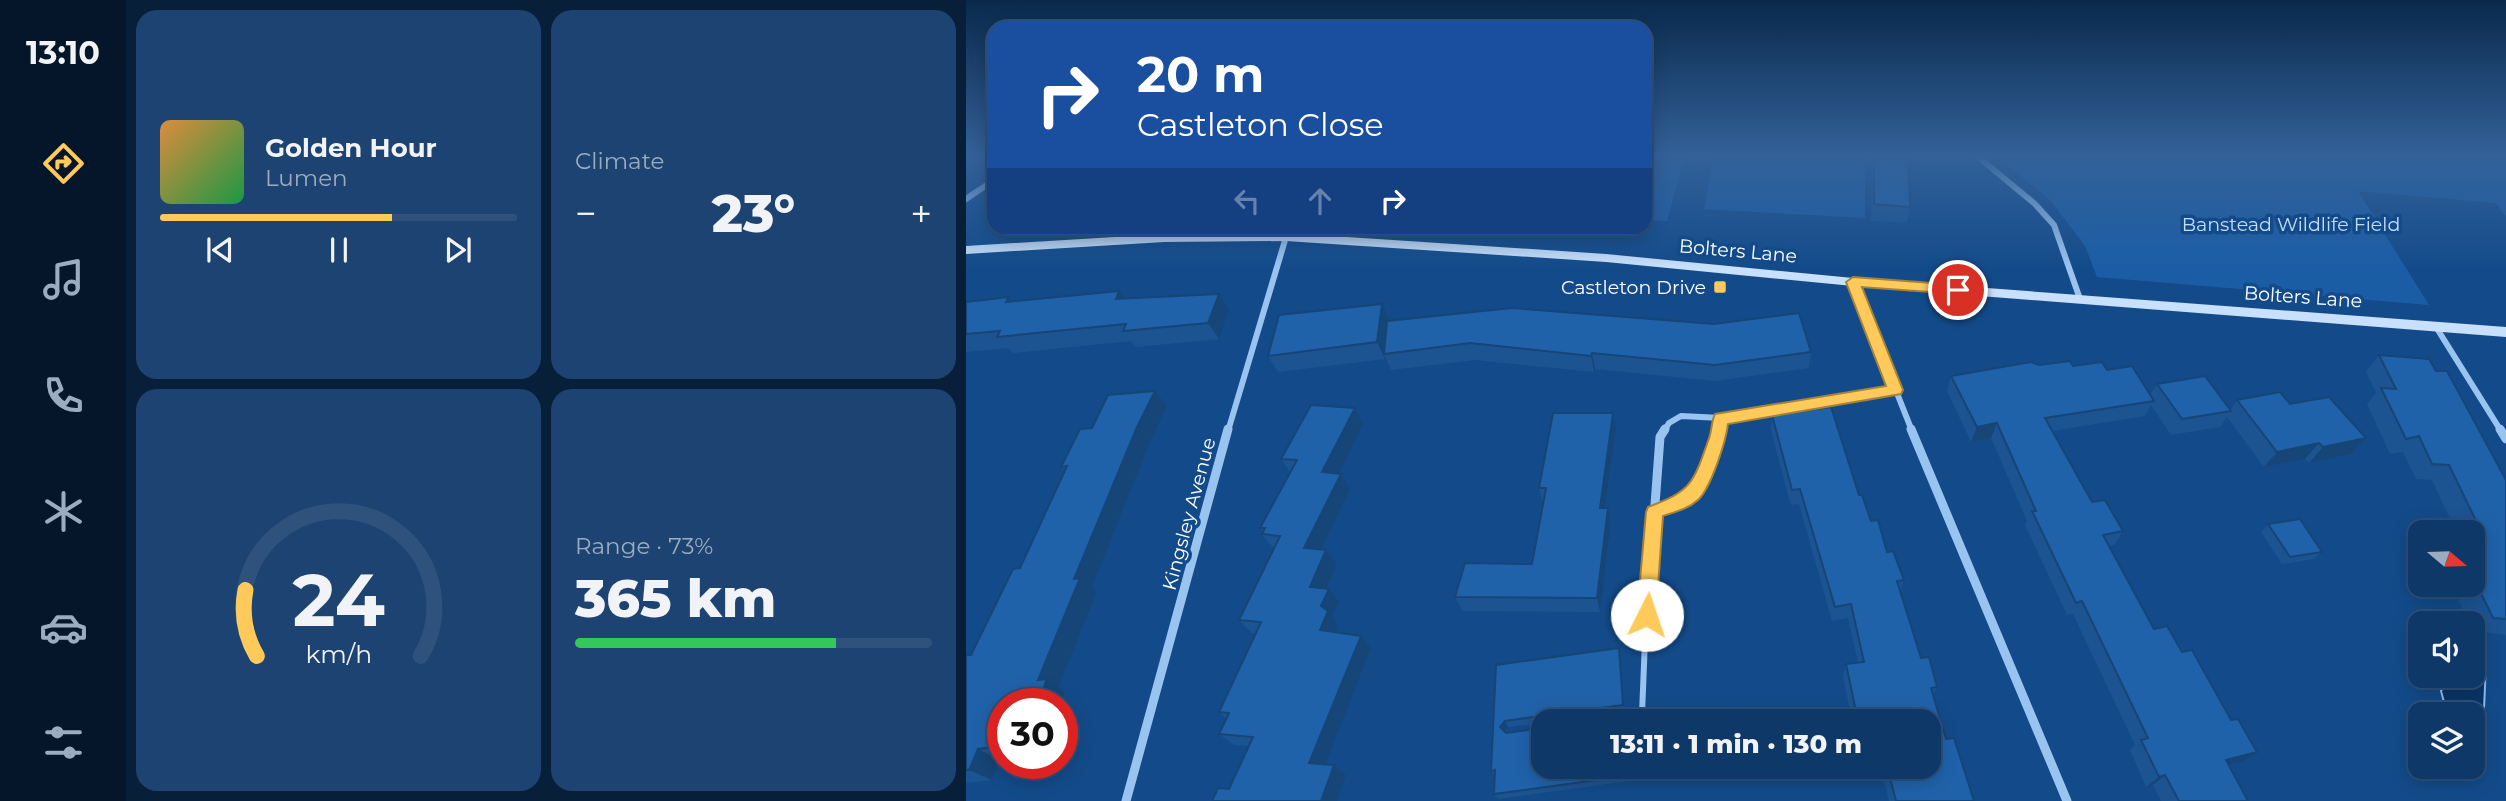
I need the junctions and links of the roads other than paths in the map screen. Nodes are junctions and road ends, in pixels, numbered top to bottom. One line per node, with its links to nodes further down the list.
1 (2021, 193): 5 (street)
2 (1286, 237): 3 (main road, Bolters Lane); 4 (main road, Bolters Lane); 14 (street, Kingsley Avenue)
3 (966, 250)
4 (1853, 282): 5 (main road, Bolters Lane); 8 (street)
5 (2080, 299): 6 (main road, Bolters Lane)
6 (2436, 327): 7 (main road, Bolters Lane); 10 (street)
7 (2506, 332)
8 (1895, 390): 9 (street); 15 (street)
9 (1721, 418): 11 (street); 11 (street)
10 (2506, 439)
11 (1654, 512): 12 (street)
12 (1645, 640): 13 (lane)
13 (1642, 709)
14 (1126, 801)
15 (2067, 801)

